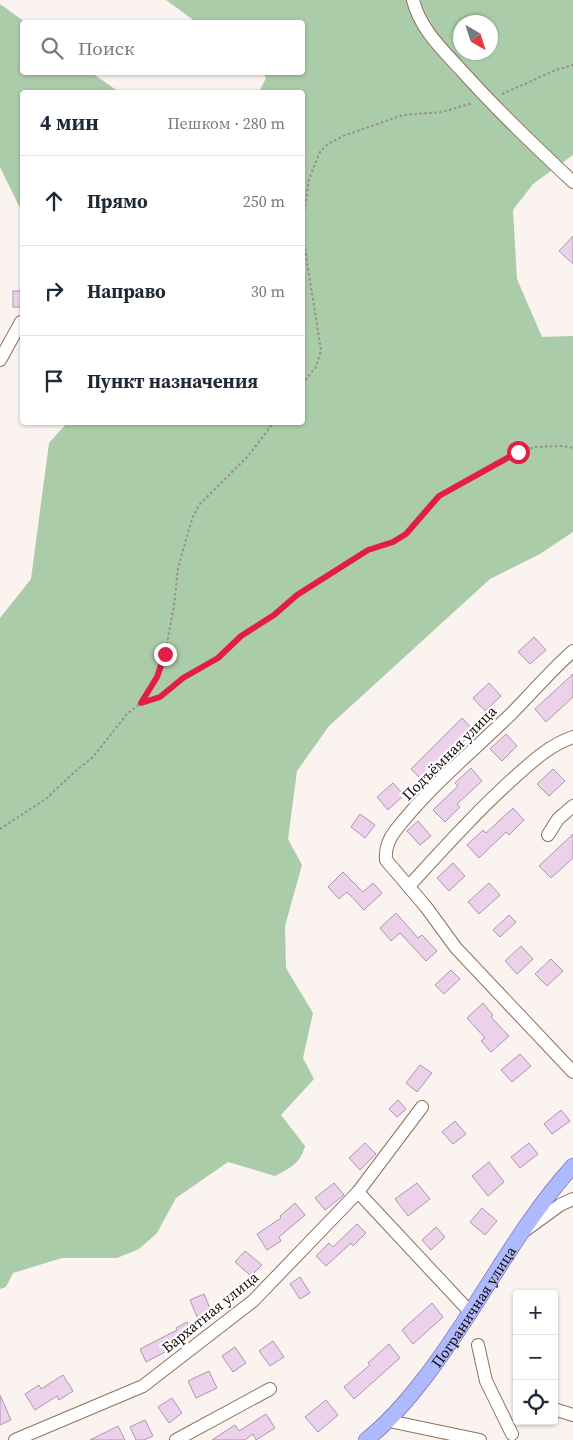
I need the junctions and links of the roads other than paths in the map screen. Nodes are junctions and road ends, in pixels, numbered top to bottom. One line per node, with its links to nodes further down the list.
1 (413, 0): 2 (street)
2 (573, 182)
3 (20, 325): 4 (street)
4 (0, 360)
5 (573, 651): 9 (street, Подъёмная улица)
6 (573, 737): 9 (street)
7 (573, 806): 8 (street)
8 (548, 835)
9 (408, 886): 10 (street, Подъёмная улица)
10 (571, 1066)
11 (422, 1107): 13 (street, Бархатная улица)
12 (573, 1166): 15 (main road, Пограничная улица)
13 (358, 1192): 16 (street); 23 (street, Бархатная улица)
14 (573, 1199): 15 (street)
15 (519, 1235): 16 (main road, Пограничная улица)
16 (470, 1312): 21 (main road, Пограничная улица)
17 (478, 1345): 22 (street)
18 (270, 1389): 24 (street)
19 (558, 1410): 20 (street)
20 (573, 1414)
21 (389, 1421): 25 (main road, Пограничная улица); 26 (street)
22 (512, 1434)
23 (15, 1440)
24 (176, 1440)
25 (366, 1440)
26 (480, 1440)

